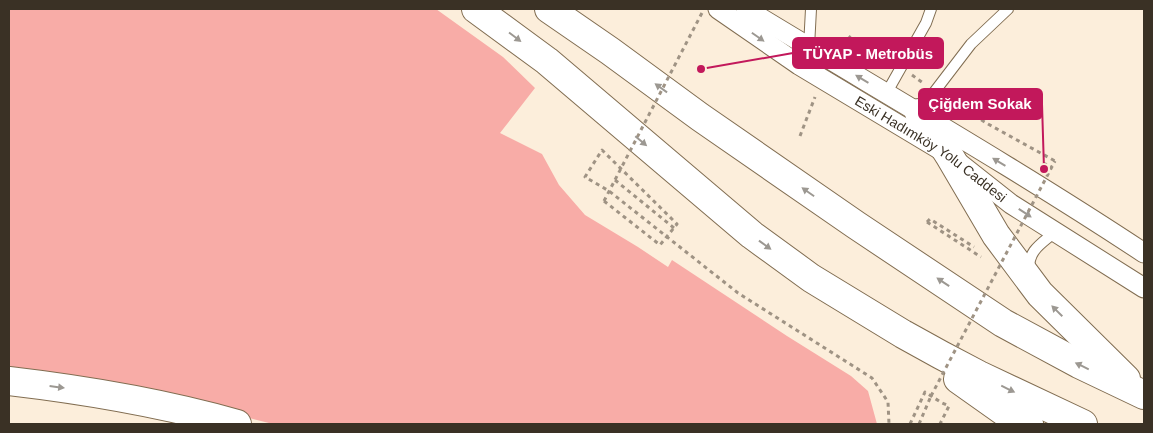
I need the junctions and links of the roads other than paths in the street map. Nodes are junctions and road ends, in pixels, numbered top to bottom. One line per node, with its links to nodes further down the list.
1 (476, 9): 18 (main road, one-way to 18)
2 (549, 9): 20 (main road, one-way to 2)
3 (718, 9): 9 (street, Eski Hadımköy Yolu Caddesi, one-way to 9)
4 (746, 9): 8 (street, Eski Hadımköy Yolu Caddesi)
5 (811, 9): 8 (lane)
6 (930, 9): 10 (lane)
7 (1008, 9): 11 (lane)
8 (809, 47): 9 (street); 10 (street, Eski Hadımköy Yolu Caddesi, one-way to 8)
9 (799, 65): 12 (street, Eski Hadımköy Yolu Caddesi)
10 (886, 94): 11 (street, Eski Hadımköy Yolu Caddesi)
11 (919, 113): 12 (main road); 13 (street, Eski Hadımköy Yolu Caddesi, one-way to 11)
12 (949, 155): 14 (street, Eski Hadımköy Yolu Caddesi, one-way to 14); 16 (main road)
13 (1086, 215): 14 (street); 15 (street, Eski Hadımköy Yolu Caddesi)
14 (1055, 232): 16 (lane); 17 (street, Eski Hadımköy Yolu Caddesi)
15 (1144, 253)
16 (1030, 280): 20 (main road, one-way to 16)
17 (1144, 288)
18 (903, 334): 22 (main road); 23 (main road, one-way to 23)
19 (9, 381): 21 (main road, one-way to 21)
20 (1143, 394)
21 (237, 424)
22 (1030, 424)
23 (1083, 424)

